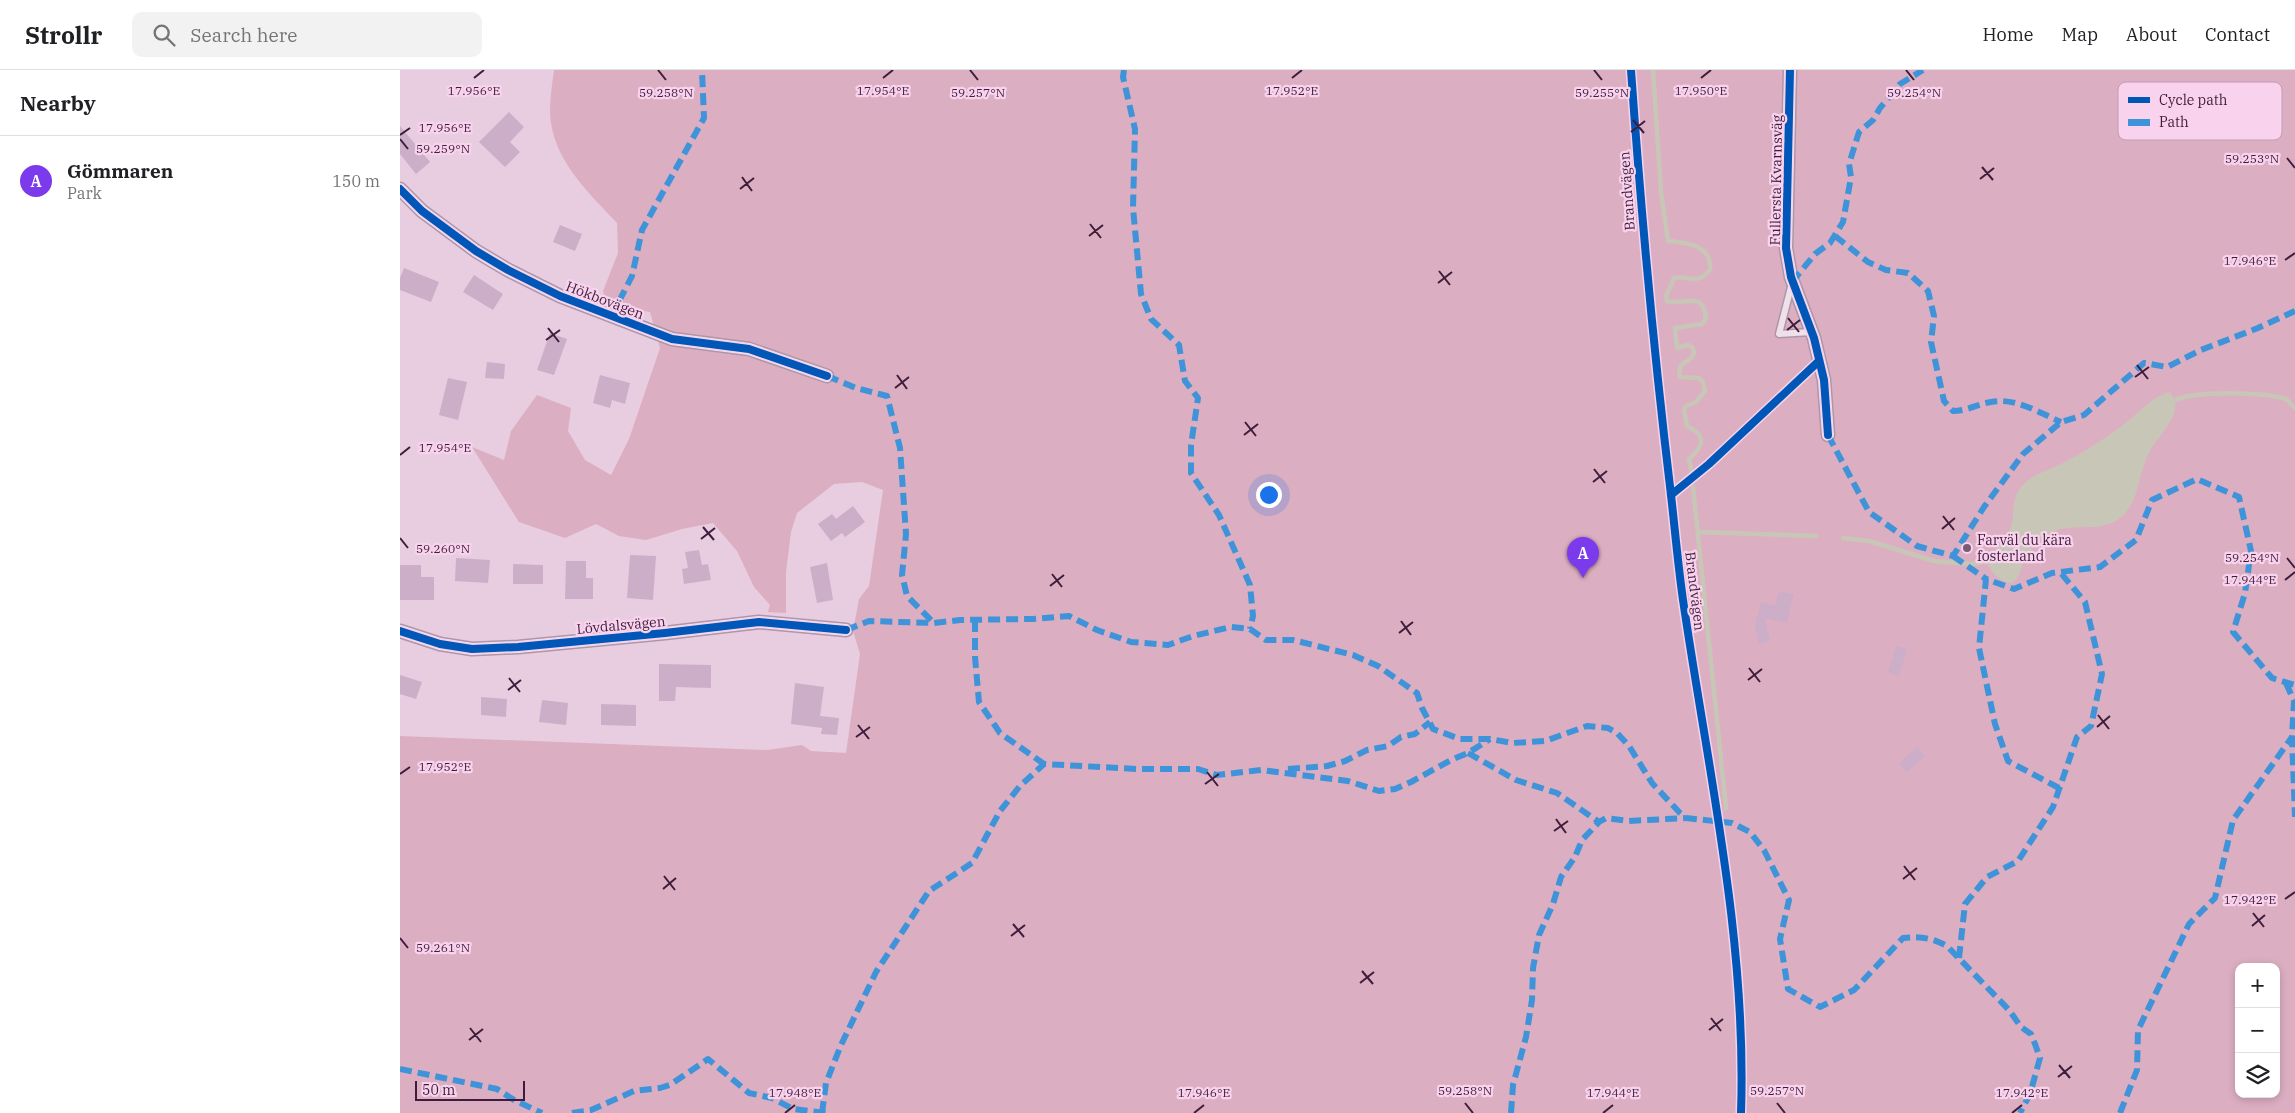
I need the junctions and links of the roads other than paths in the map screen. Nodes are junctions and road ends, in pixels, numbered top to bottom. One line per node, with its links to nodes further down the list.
1 (1631, 70): 10 (lane, Brandvägen)
2 (1790, 70): 4 (street, Fullersta Kvarnsväg)
3 (400, 189): 6 (street, Hökbovägen)
4 (1792, 282): 5 (street, Fullersta Kvarnsväg); 5 (lane)
5 (1811, 332): 7 (street, Fullersta Kvarnsväg)
6 (827, 376)
7 (1828, 435)
8 (846, 630): 9 (street, Lövdalsvägen)
9 (400, 631)
10 (1741, 1113)

